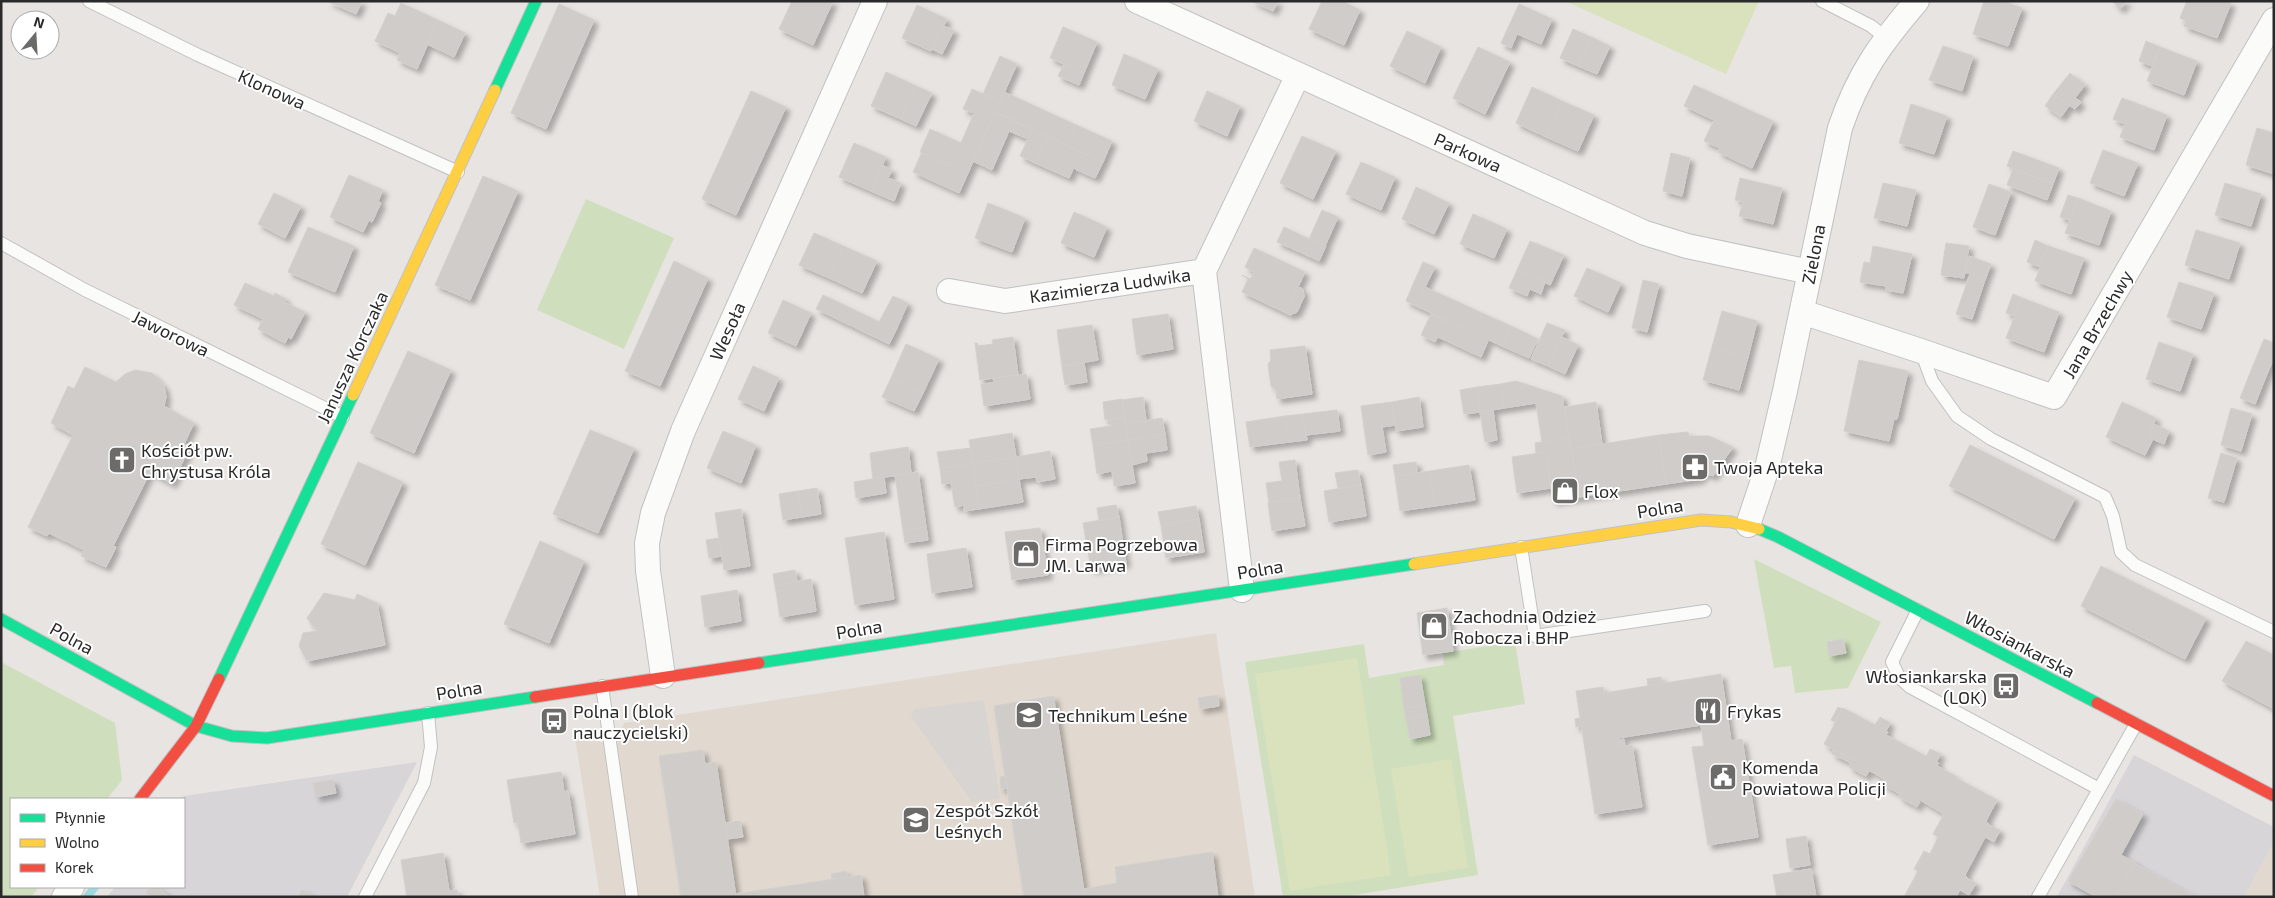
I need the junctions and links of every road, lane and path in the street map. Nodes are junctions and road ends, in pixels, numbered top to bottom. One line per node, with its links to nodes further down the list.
1 (89, 1): 10 (lane, Klonowa)
2 (536, 1): 10 (street, Janusza Korczaka)
3 (875, 1): 25 (street, Wesoła)
4 (1137, 1): 9 (street, Parkowa)
5 (1822, 1): 8 (lane)
6 (1917, 1): 8 (street, Zielona)
7 (2274, 20): 16 (street, Jana Brzechwy)
8 (1886, 38): 13 (street, Zielona)
9 (1298, 75): 12 (street, Kazimierza Ludwika); 13 (street, Parkowa)
10 (458, 172): 17 (street, Janusza Korczaka)
11 (1, 243): 17 (lane, Jaworowa)
12 (1204, 271): 14 (street, Kazimierza Ludwika); 20 (street)
13 (1810, 272): 15 (street, Zielona)
14 (949, 291)
15 (1802, 312): 16 (street, Jana Brzechwy); 18 (street, Zielona)
16 (1921, 351): 24 (lane)
17 (343, 417): 29 (street, Janusza Korczaka)
18 (1748, 525): 19 (street, Polna); 21 (street, Włosiankarska)
19 (1521, 547): 20 (street, Polna); 22 (lane)
20 (1242, 590): 25 (street, Polna)
21 (1918, 610): 28 (street, Włosiankarska); 30 (lane)
22 (1705, 611)
23 (1, 619): 29 (street, Polna)
24 (2274, 632)
25 (663, 676): 26 (street, Polna)
26 (602, 686): 27 (street, Polna); 34 (lane)
27 (428, 713): 29 (street, Polna); 33 (lane)
28 (2136, 724): 30 (lane); 31 (street, Włosiankarska)
29 (196, 726): 32 (street, Janusza Korczaka)
30 (2099, 789): 35 (lane)
31 (2274, 796)
32 (141, 798)
33 (365, 897)
34 (632, 897)
35 (2038, 897)

